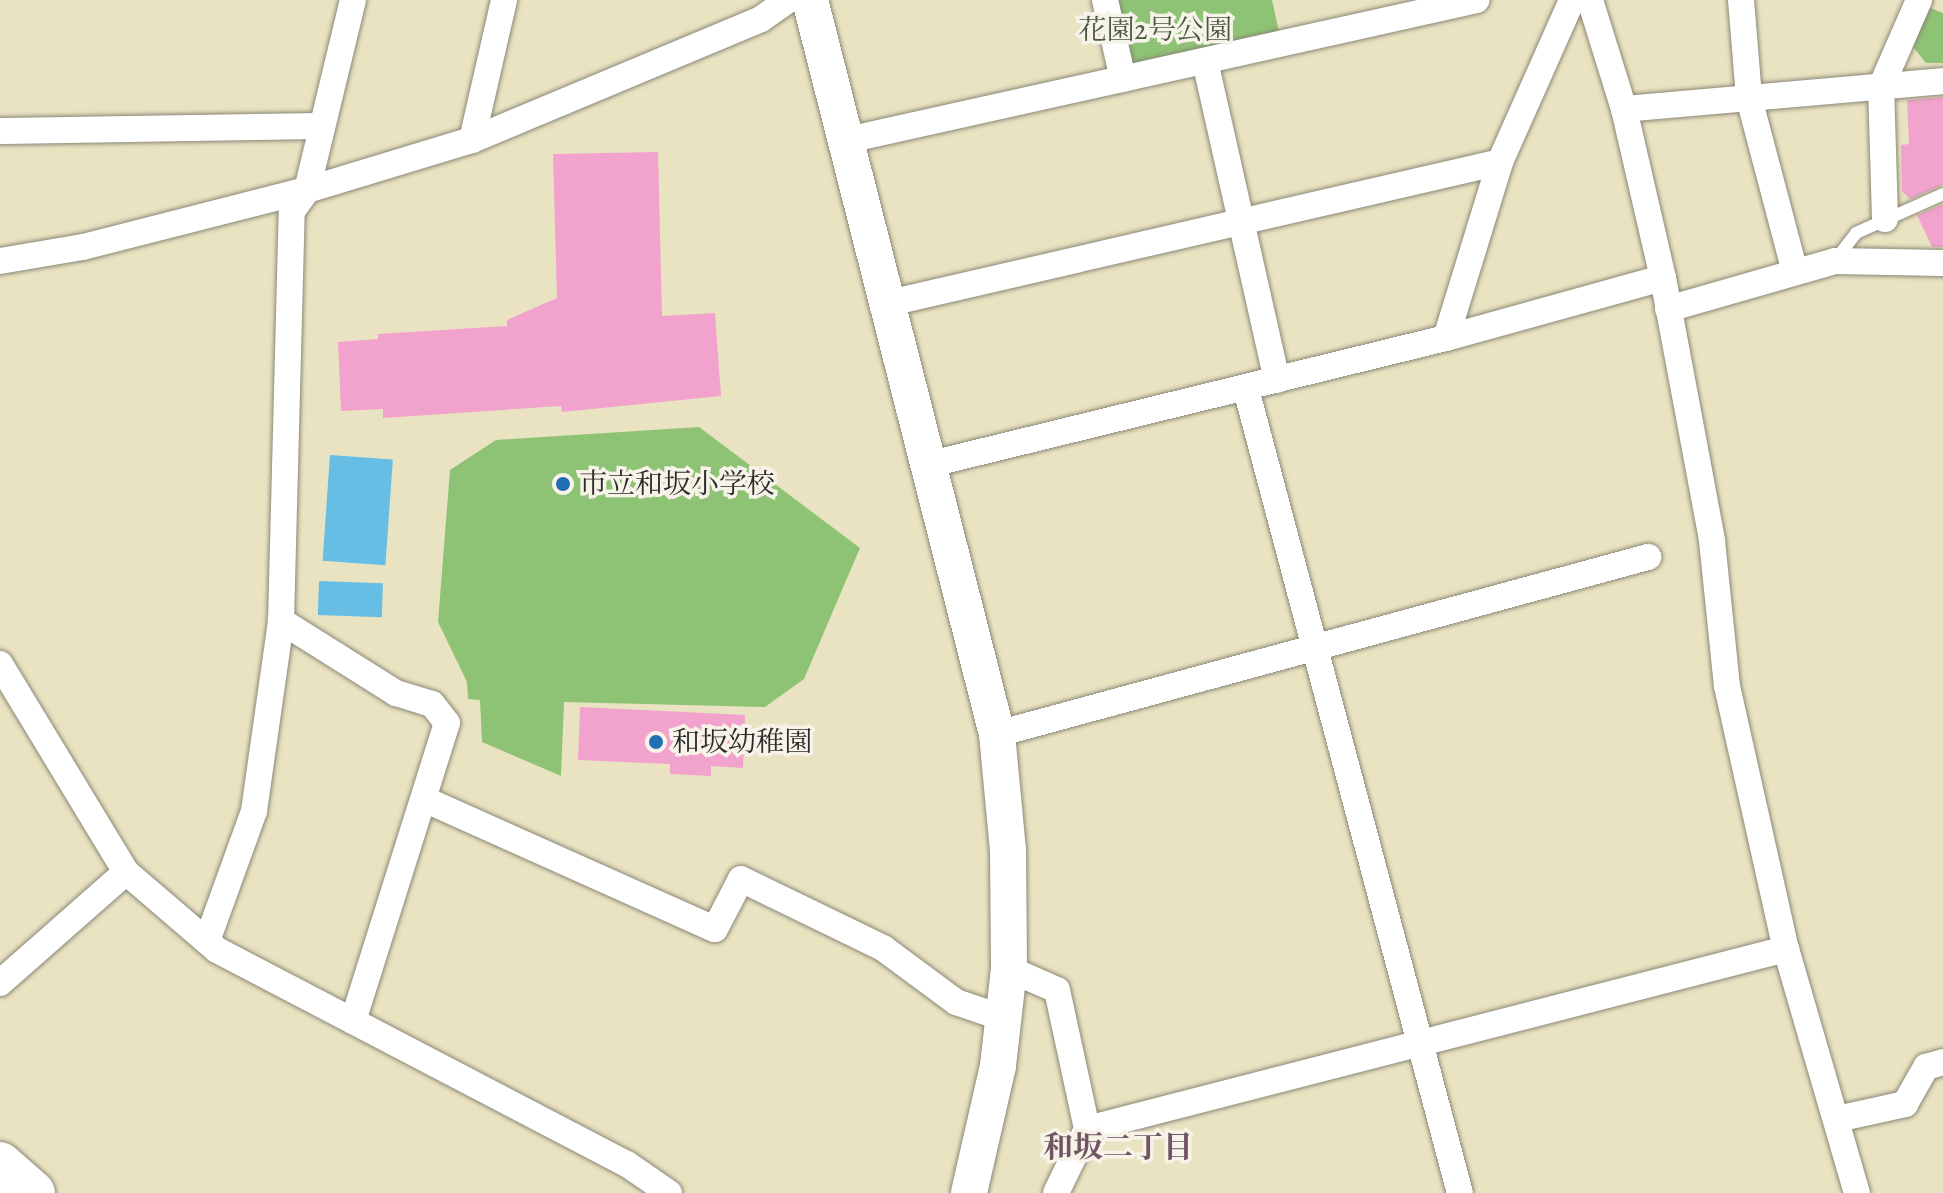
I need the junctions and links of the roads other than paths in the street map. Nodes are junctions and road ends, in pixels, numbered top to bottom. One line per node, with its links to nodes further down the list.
1 (353, 0): 17 (street)
2 (504, 0): 19 (street)
3 (788, 0): 19 (street)
4 (810, 0): 20 (street)
5 (1105, 0): 12 (street)
6 (1477, 0): 11 (street)
7 (1572, 0): 21 (street)
8 (1590, 0): 16 (street)
9 (1741, 0): 15 (street)
10 (1919, 0): 14 (street)
11 (1205, 61): 12 (street); 24 (street)
12 (1123, 79): 20 (street)
13 (1943, 81): 14 (street)
14 (1881, 87): 15 (street); 25 (street)
15 (1749, 98): 16 (street); 29 (street)
16 (1624, 109): 30 (street)
17 (321, 126): 18 (street); 22 (street)
18 (0, 131)
19 (472, 140): 22 (street)
20 (843, 141): 31 (street)
21 (1500, 162): 24 (street); 33 (street)
22 (307, 190): 26 (street); 38 (street)
23 (1943, 194): 25 (lane)
24 (1240, 218): 31 (street); 34 (street)
25 (1885, 219): 27 (lane)
26 (0, 261)
27 (1835, 261): 28 (street); 29 (street)
28 (1943, 263)
29 (1795, 272): 32 (street)
30 (1663, 278): 32 (street); 33 (street)
31 (885, 304): 36 (street)
32 (1668, 309): 45 (street)
33 (1446, 338): 34 (street)
34 (1277, 380): 35 (street)
35 (1246, 389): 36 (street); 39 (street)
36 (931, 464): 41 (street)
37 (1648, 557): 39 (street)
38 (281, 621): 42 (street); 44 (street)
39 (1318, 647): 41 (street); 50 (street)
40 (0, 664): 43 (street)
41 (997, 734): 46 (street)
42 (426, 800): 48 (street); 49 (street)
43 (126, 872): 44 (street); 47 (street)
44 (207, 941): 49 (street)
45 (1786, 949): 50 (street); 52 (street)
46 (1009, 969): 48 (street); 53 (street)
47 (0, 983)
48 (1003, 1018): 57 (street)
49 (353, 1021): 56 (street)
50 (1424, 1044): 53 (street); 59 (street)
51 (1943, 1062): 52 (street)
52 (1837, 1119): 60 (street)
53 (1087, 1129): 58 (street)
54 (0, 1164): 55 (highway)
55 (33, 1193)
56 (669, 1193)
57 (969, 1193)
58 (1056, 1193)
59 (1460, 1193)
60 (1857, 1193)

